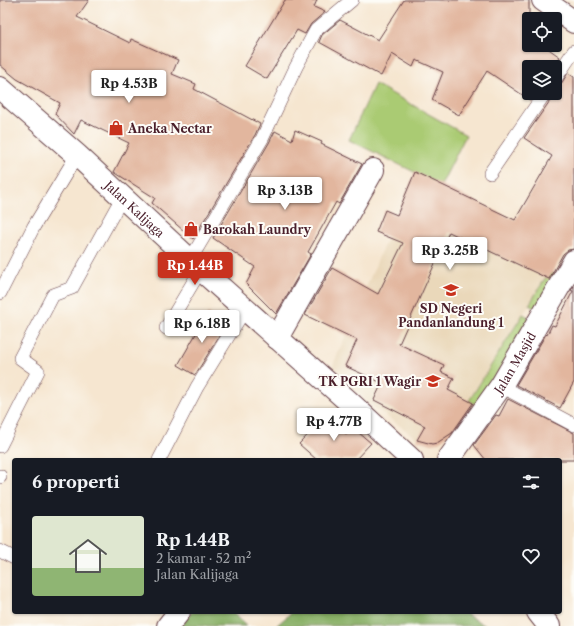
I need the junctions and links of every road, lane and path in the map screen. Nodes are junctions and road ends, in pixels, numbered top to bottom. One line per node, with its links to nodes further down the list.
1 (352, 0): 12 (lane)
2 (543, 0): 3 (street)
3 (574, 22)
4 (574, 51): 5 (lane)
5 (562, 69)
6 (0, 88): 8 (street, Jalan Kalijaga)
7 (540, 100): 10 (lane)
8 (77, 155): 11 (street, Jalan Kalijaga); 14 (lane)
9 (373, 170): 17 (street)
10 (490, 173)
11 (122, 196): 12 (street, Jalan Kalijaga); 20 (lane)
12 (195, 264): 15 (street, Jalan Kalijaga); 16 (lane)
13 (573, 266): 18 (street, Jalan Masjid)
14 (0, 292)
15 (245, 309): 17 (street, Jalan Kalijaga); 22 (lane)
16 (166, 328)
17 (277, 338): 21 (street, Jalan Kalijaga)
18 (501, 386): 19 (lane); 23 (street, Jalan Masjid)
19 (574, 425)
20 (0, 446)
21 (404, 457)
22 (160, 458)
23 (449, 458)
24 (0, 551): 25 (lane)
25 (12, 557)
26 (177, 614): 28 (street)
27 (540, 614): 29 (street)
28 (168, 626)
29 (549, 626)

